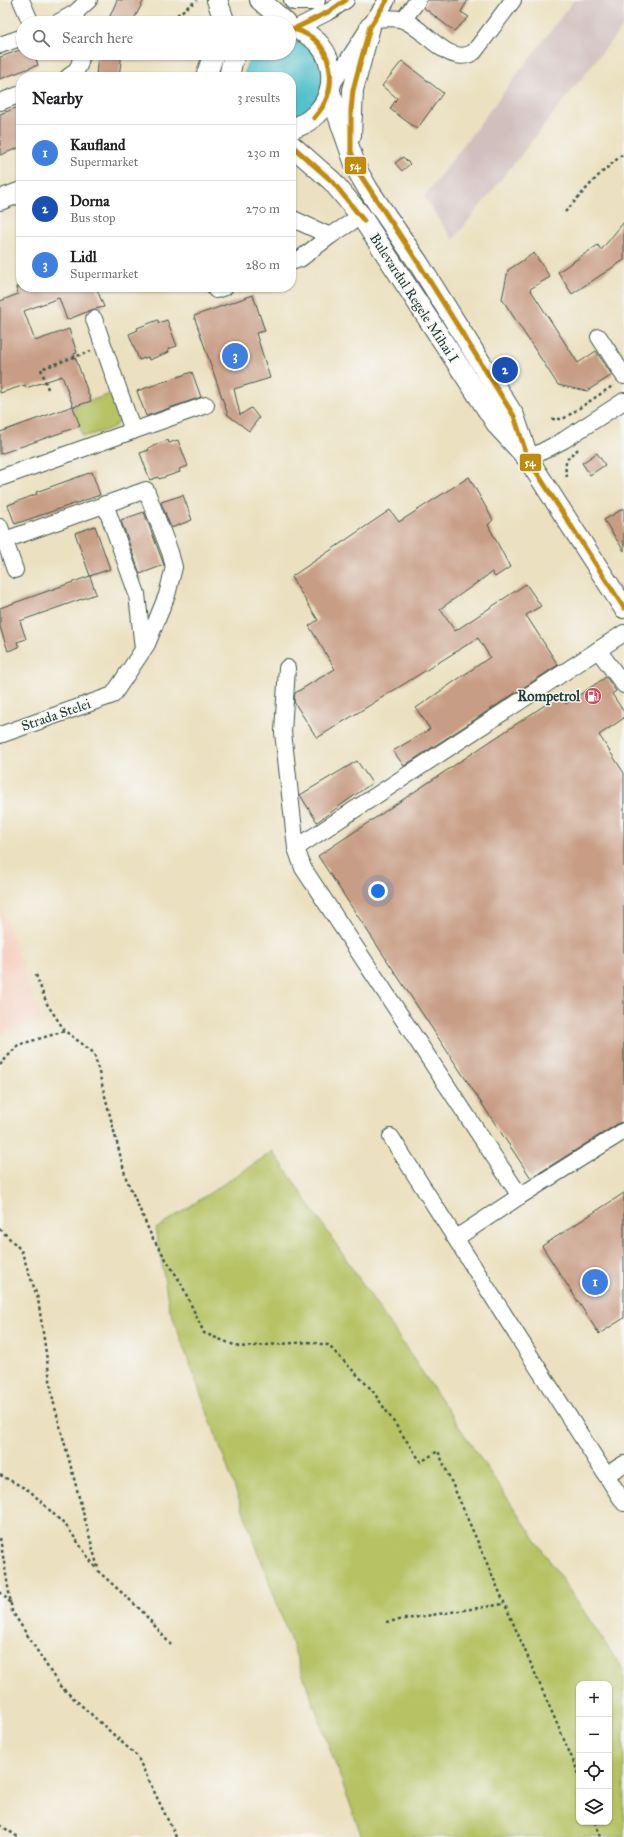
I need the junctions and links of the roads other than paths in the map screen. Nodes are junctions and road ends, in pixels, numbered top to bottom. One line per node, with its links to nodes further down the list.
1 (21, 0): 12 (street)
2 (89, 0): 13 (street)
3 (213, 0): 14 (main road)
4 (217, 0): 15 (main road)
5 (260, 0): 16 (main road)
6 (294, 0): 7 (main road)
7 (315, 0)
8 (346, 0): 19 (street)
9 (387, 0): 18 (street)
10 (418, 0): 17 (street)
11 (513, 0): 17 (street)
12 (28, 16)
13 (77, 16)
14 (214, 16)
15 (223, 16)
16 (278, 16)
17 (403, 20): 18 (street)
18 (372, 23): 29 (street); 34 (main road)
19 (296, 25)
20 (296, 30): 29 (main road, Bulevardul Regele Mihai I)
21 (16, 39): 22 (street)
22 (0, 45)
23 (81, 60): 26 (street)
24 (212, 60): 27 (main road)
25 (233, 61): 28 (main road)
26 (75, 72)
27 (208, 72)
28 (222, 72)
29 (331, 89): 32 (main road); 34 (main road, Bulevardul Regele Mihai I)
30 (16, 96): 31 (street)
31 (0, 102)
32 (296, 127)
33 (296, 149): 36 (main road, Bulevardul Regele Mihai I)
34 (351, 151): 49 (main road, Bulevardul Regele Mihai I)
35 (296, 158): 36 (main road)
36 (317, 166): 39 (main road, Bulevardul Regele Mihai I)
37 (16, 194): 38 (main road)
38 (0, 200)
39 (360, 216): 41 (street); 49 (main road, Bulevardul Regele Mihai I)
40 (296, 220): 41 (street)
41 (330, 236): 42 (street)
42 (296, 260)
43 (94, 319): 48 (street)
44 (599, 337): 45 (street)
45 (621, 380)
46 (624, 401): 49 (street)
47 (206, 405): 48 (street)
48 (133, 431): 50 (street)
49 (528, 459): 54 (main road, Bulevardul Regele Mihai I)
50 (0, 478)
51 (106, 504): 52 (street); 56 (street); 56 (street)
52 (2, 533): 53 (street)
53 (16, 570)
54 (624, 608)
55 (624, 633): 57 (street)
56 (143, 649): 60 (street, Strada Stelei)
57 (598, 650): 59 (street); 61 (street)
58 (287, 668): 61 (street)
59 (624, 685)
60 (0, 735)
61 (296, 848): 64 (street)
62 (624, 1132): 64 (street)
63 (391, 1137): 65 (street)
64 (520, 1196): 65 (street)
65 (456, 1238): 67 (street)
66 (624, 1464): 67 (street)
67 (606, 1475): 68 (street)
68 (623, 1499)

